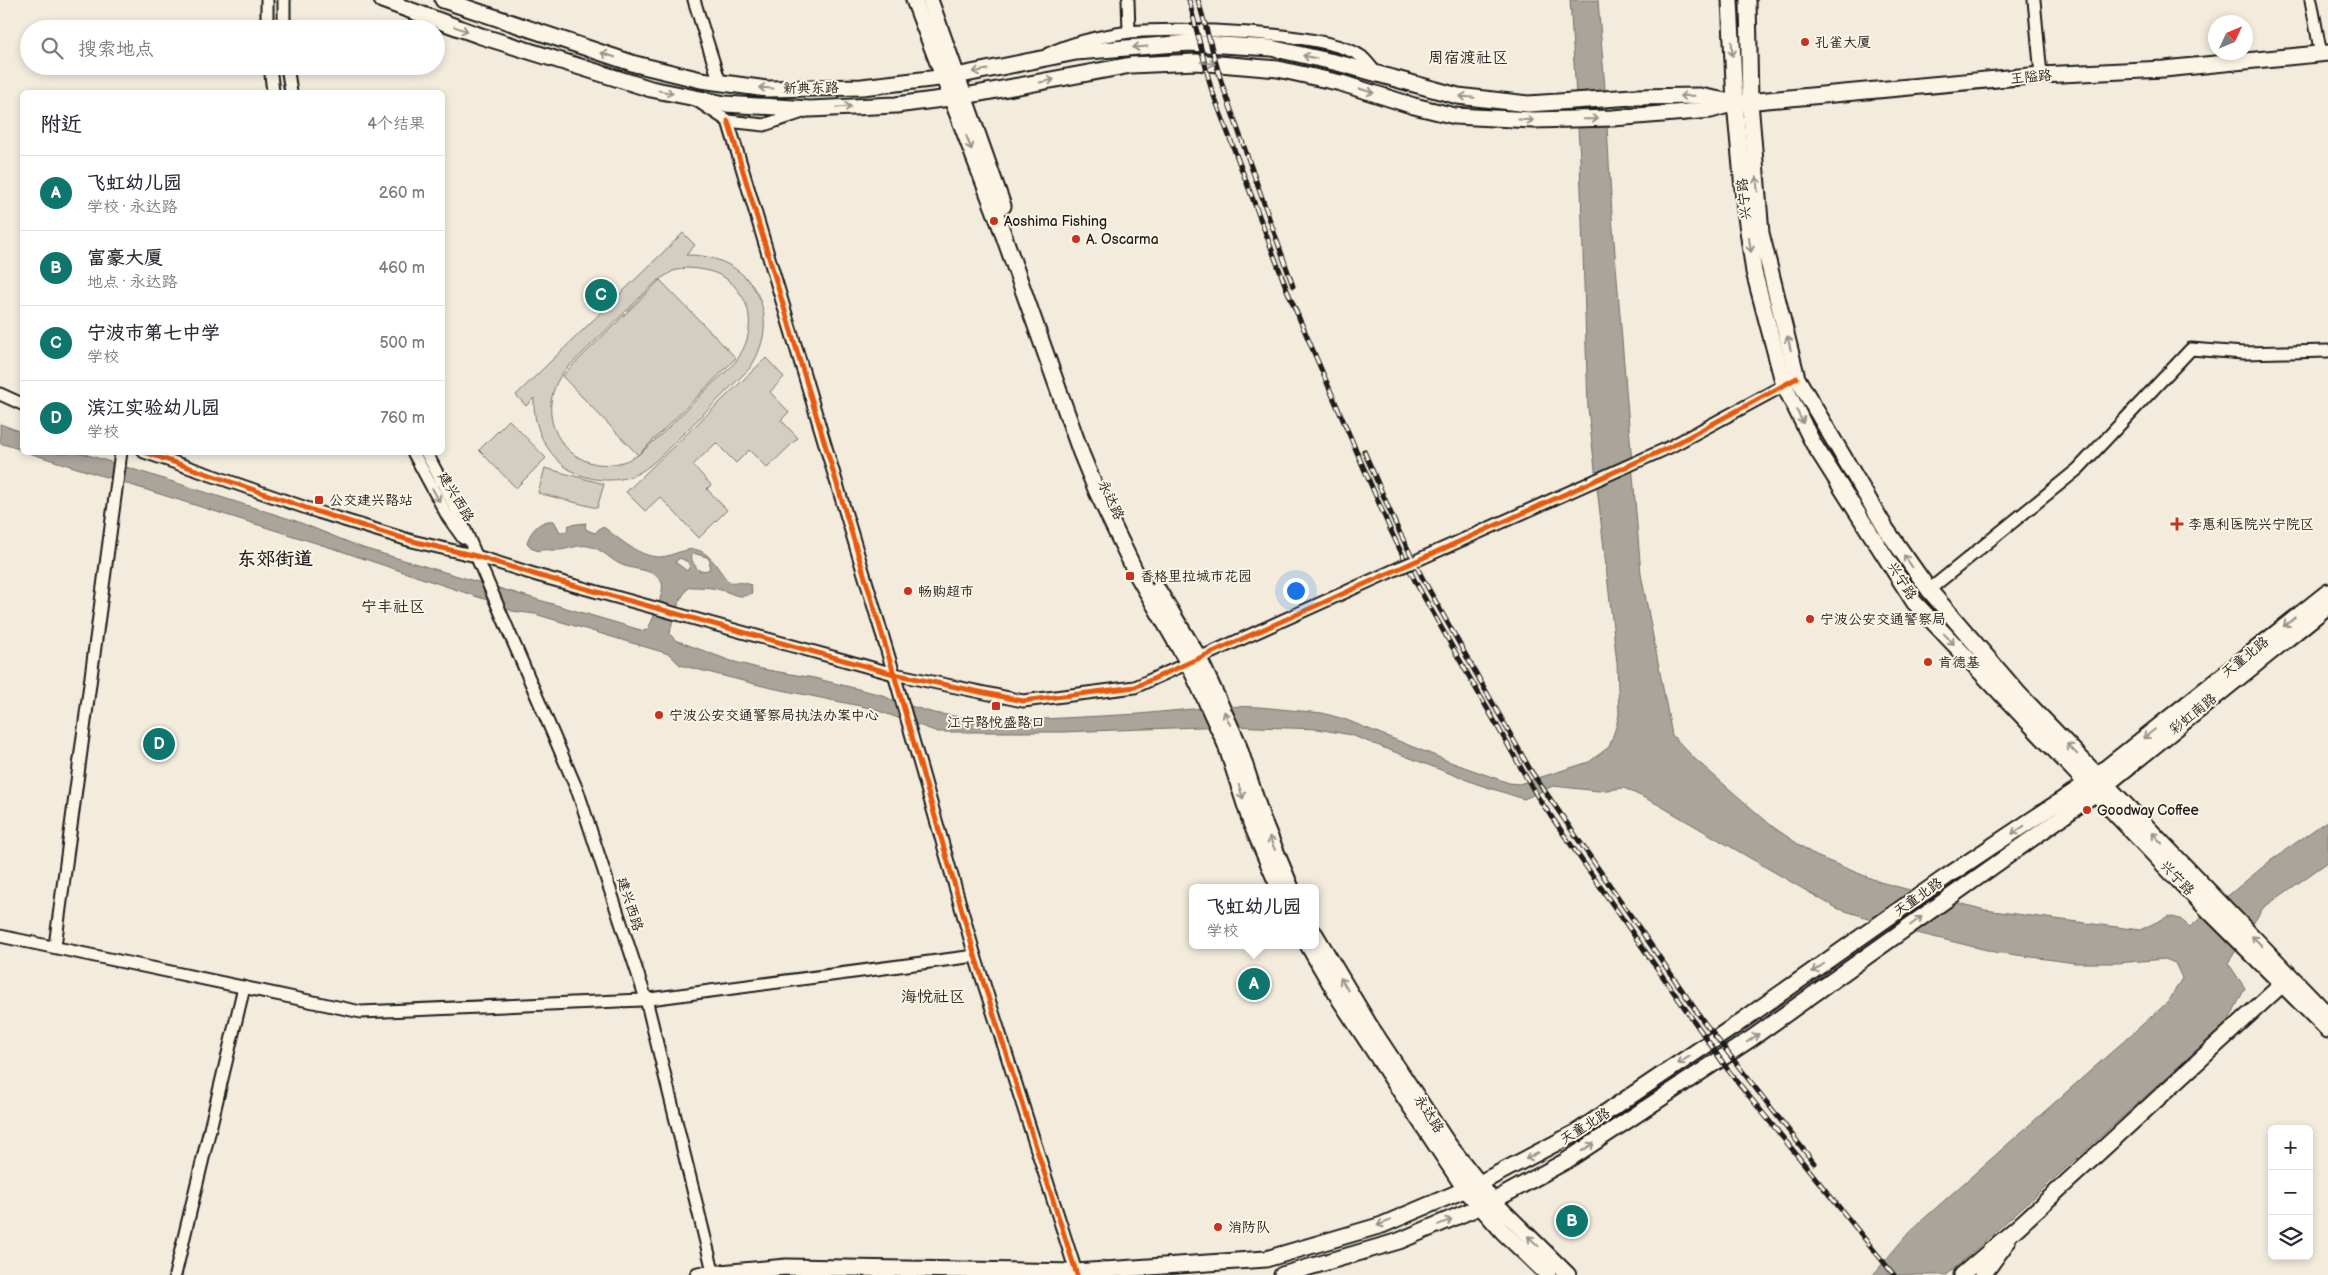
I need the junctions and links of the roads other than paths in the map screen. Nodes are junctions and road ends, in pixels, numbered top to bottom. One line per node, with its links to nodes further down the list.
1 (267, 0): 13 (street)
2 (284, 0): 14 (street)
3 (382, 0): 15 (main road, 新典东路, one-way to 15)
4 (443, 0): 25 (main road, 新典东路, one-way to 4)
5 (694, 0): 25 (street)
6 (914, 0): 24 (main road)
7 (930, 0): 24 (main road)
8 (1128, 0): 17 (street)
9 (1730, 0): 30 (main road, 兴宁路, one-way to 30)
10 (1748, 0): 30 (main road, 兴宁路)
11 (2034, 0): 23 (street)
12 (2312, 0): 18 (street)
13 (267, 20)
14 (284, 20)
15 (437, 20)
16 (445, 23): 29 (main road, 新典东路, one-way to 29)
17 (1129, 32): 19 (street); 20 (street)
18 (2325, 54): 23 (main road, 王隘路)
19 (1037, 60): 20 (main road, 新典东路, one-way to 19); 24 (main road, 新典东路, one-way to 24)
20 (1377, 74): 30 (main road, 新典东路, one-way to 20)
21 (271, 75): 26 (street)
22 (288, 75): 27 (street)
23 (2041, 75): 30 (main road, 王隘路)
24 (950, 77): 25 (main road, 新典东路, one-way to 25); 28 (main road, 永达路)
25 (720, 83)
26 (273, 90)
27 (291, 90)
28 (958, 97): 30 (main road, 新典东路, one-way to 30); 31 (main road, 新典东路, one-way to 28); 45 (main road, 永达路)
29 (692, 98): 31 (main road, 新典东路); 32 (street)
30 (1742, 103): 34 (main road, 兴宁路)
31 (810, 109): 32 (street)
32 (728, 121): 46 (street)
33 (2328, 351): 42 (street)
34 (1791, 382): 42 (main road, 兴宁路, one-way to 34); 45 (street, bridge); 48 (main road, 兴宁路, one-way to 48)
35 (0, 394): 36 (street)
36 (20, 403)
37 (121, 455): 53 (street)
38 (153, 455): 41 (street)
39 (415, 455): 41 (street, 建兴西路, one-way to 41)
40 (428, 455): 41 (street, 建兴西路)
41 (476, 556): 46 (street); 58 (street, 建兴西路)
42 (1929, 590): 48 (main road, 兴宁路, one-way to 42)
43 (2328, 592): 48 (main road, 天童北路, one-way to 48)
44 (2328, 606): 48 (main road, 彩虹南路)
45 (1194, 661): 46 (street); 47 (main road, 永达路)
46 (894, 674): 55 (street)
47 (1232, 743): 49 (main road, 永达路, one-way to 49); 50 (main road, 永达路, one-way to 47)
48 (2096, 784): 56 (main road, 兴宁路); 61 (main road, 天童北路, one-way to 61); 62 (main road, 天童北路, one-way to 48)
49 (1277, 884)
50 (1289, 884)
51 (0, 936): 53 (street)
52 (1319, 941): 61 (main road, 永达路, one-way to 52)
53 (55, 946): 57 (street)
54 (1310, 949): 61 (main road, 永达路)
55 (975, 956): 58 (street); 64 (street)
56 (2287, 980): 59 (main road); 60 (main road); 63 (main road)
57 (244, 987): 58 (street); 66 (street)
58 (646, 999): 65 (street, 建兴西路)
59 (2328, 1015)
60 (2328, 1030)
61 (1472, 1186): 62 (main road, 永达路); 64 (main road, 天童北路, one-way to 64)
62 (1486, 1204): 68 (main road, 天童北路, one-way to 62); 69 (main road, 永达路); 70 (main road, 永达路, one-way to 62)
63 (2019, 1226): 71 (main road); 72 (main road)
64 (1077, 1273): 65 (main road, 天童北路)
65 (714, 1274): 67 (main road, 天童北路)
66 (175, 1275)
67 (698, 1275)
68 (1282, 1275)
69 (1548, 1275)
70 (1568, 1275)
71 (1962, 1275)
72 (1983, 1275)

